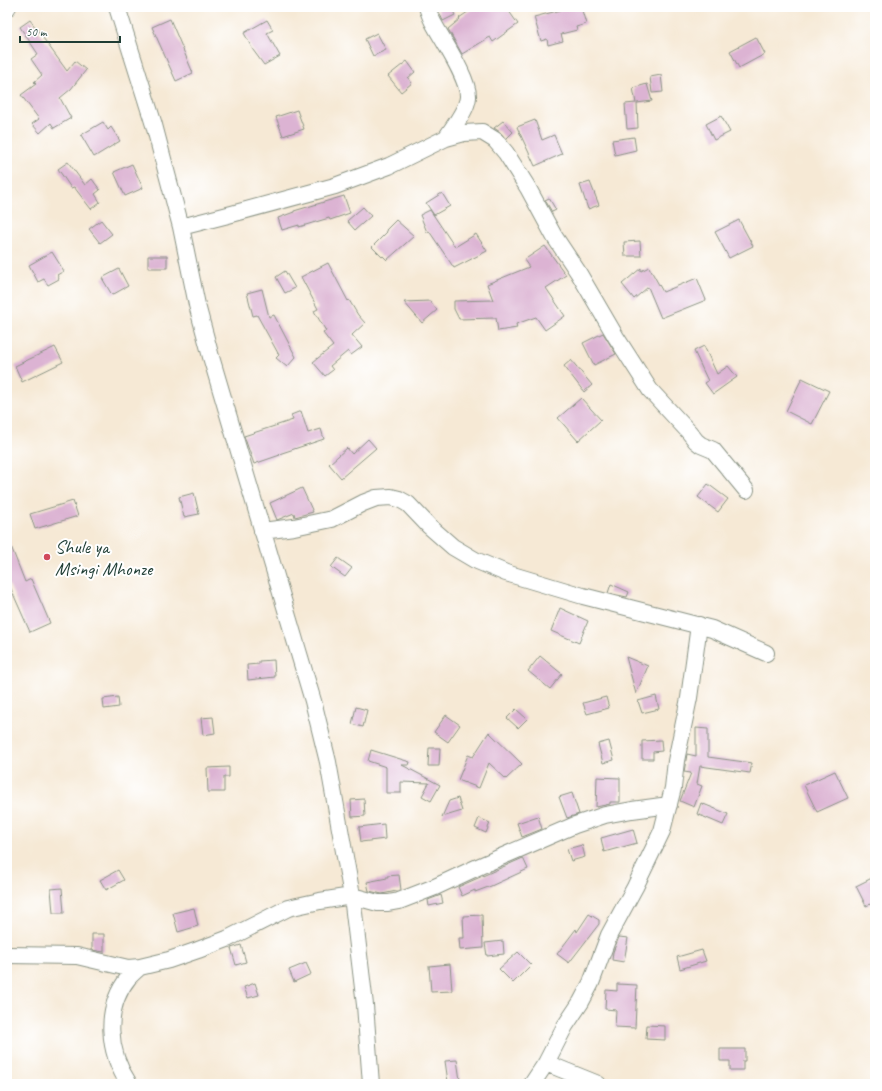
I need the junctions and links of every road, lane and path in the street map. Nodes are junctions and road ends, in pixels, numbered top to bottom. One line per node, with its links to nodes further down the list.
1 (117, 7): 4 (street)
2 (427, 7): 3 (street)
3 (446, 138): 4 (street); 5 (street)
4 (181, 227): 6 (street)
5 (746, 490)
6 (262, 531): 7 (street); 10 (street)
7 (699, 625): 8 (street); 9 (street)
8 (766, 653)
9 (669, 805): 10 (street); 13 (street)
10 (352, 896): 12 (street); 15 (street)
11 (7, 955): 12 (street)
12 (140, 967): 14 (street)
13 (546, 1063): 16 (street); 17 (street)
14 (128, 1084)
15 (371, 1084)
16 (532, 1084)
17 (598, 1084)

